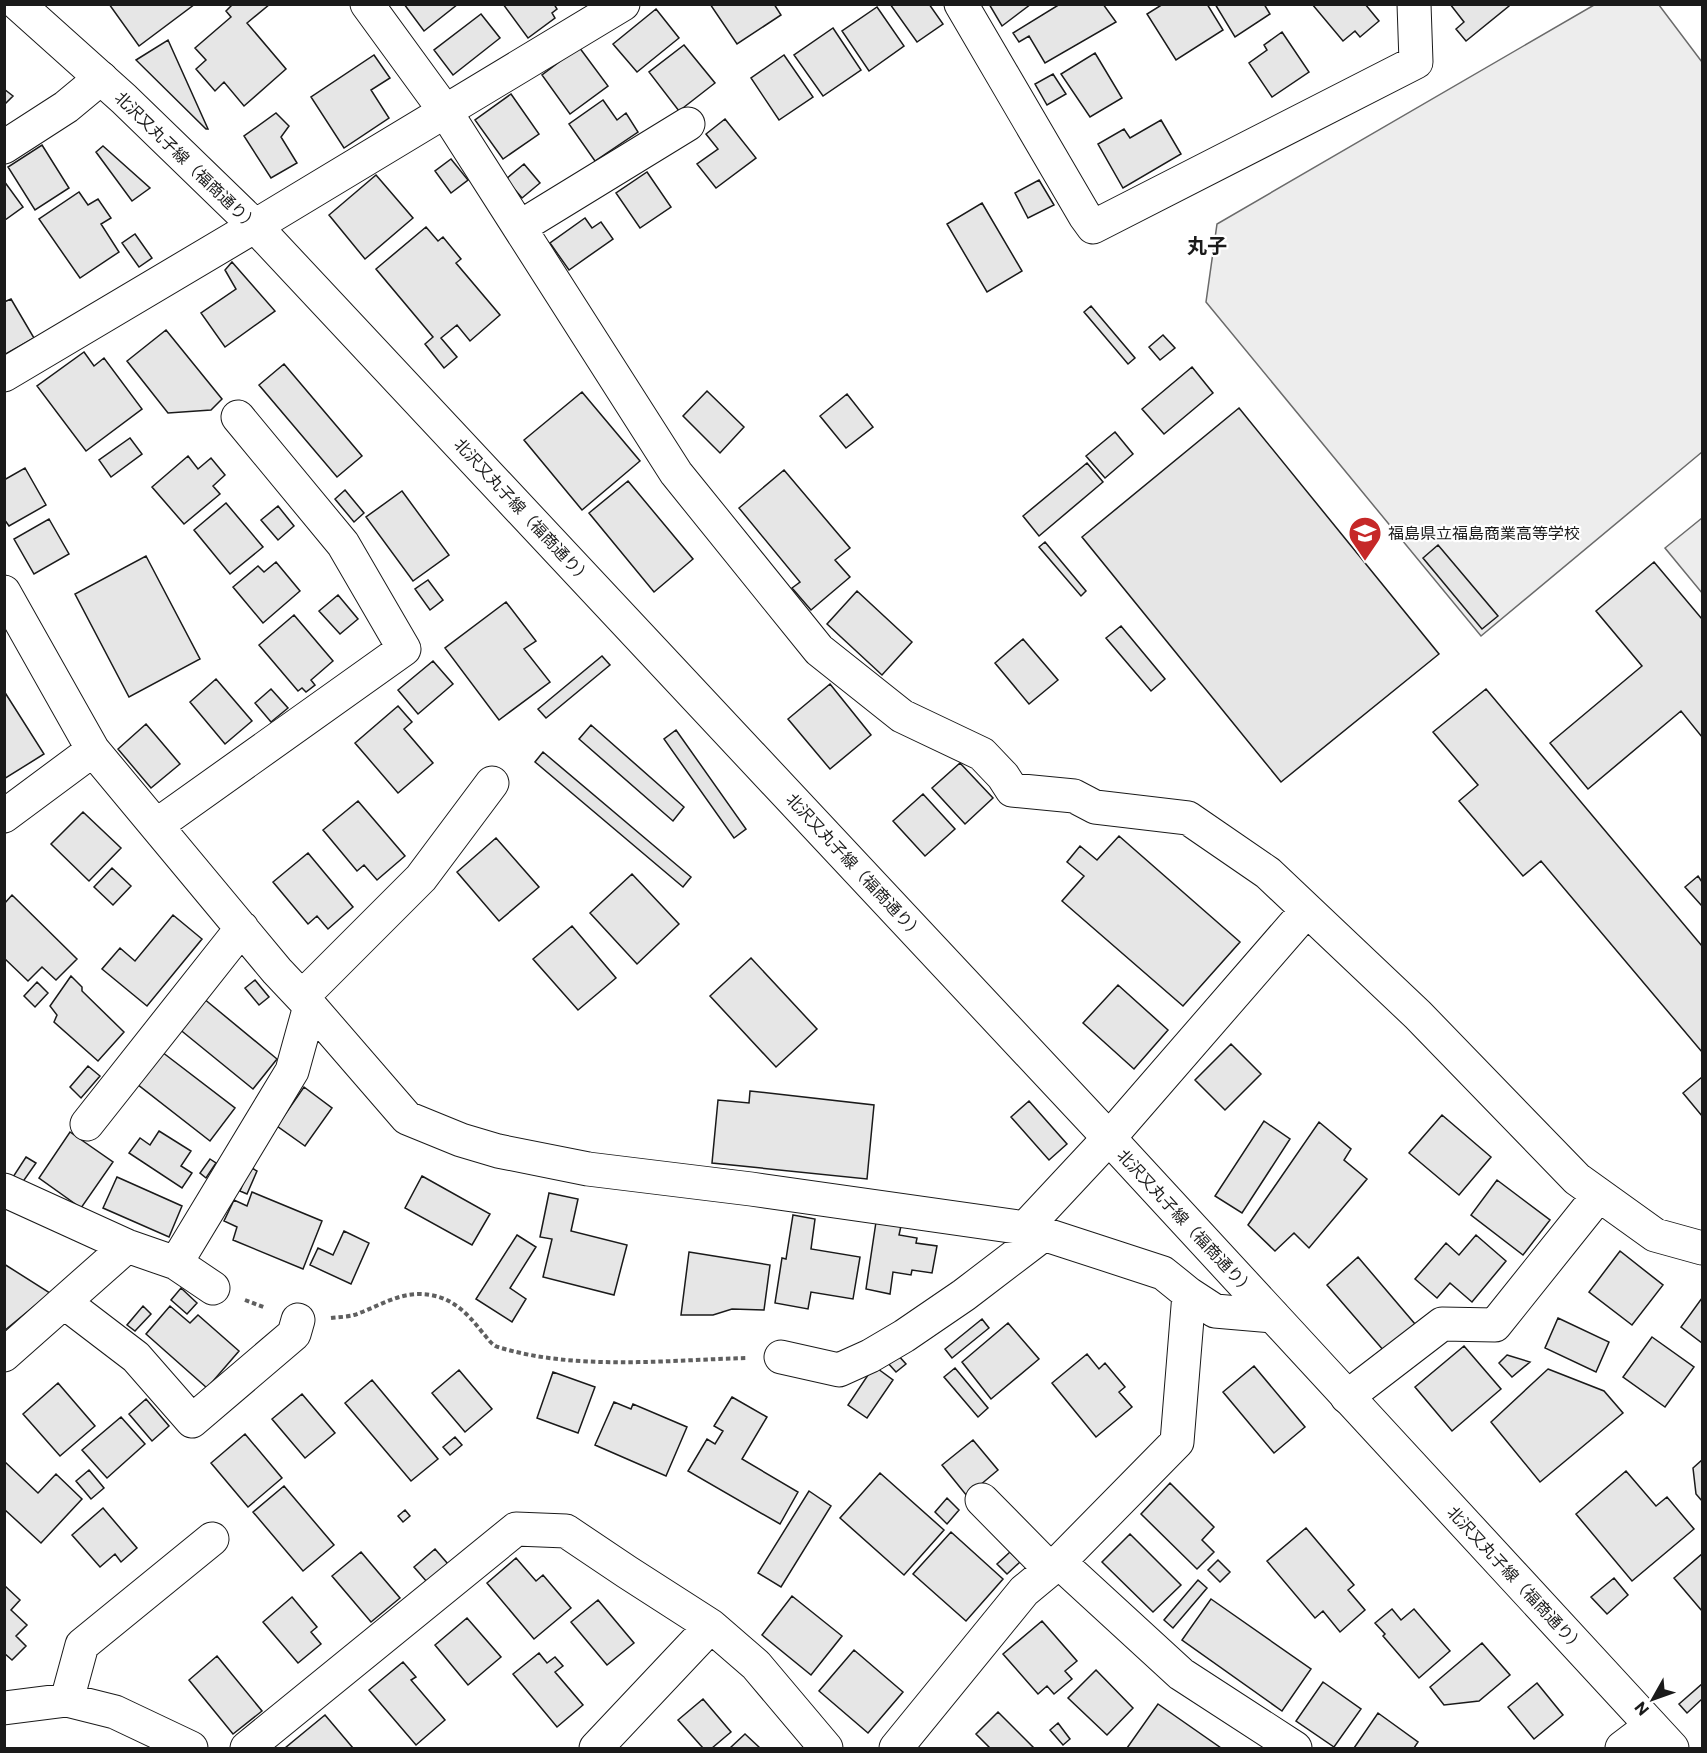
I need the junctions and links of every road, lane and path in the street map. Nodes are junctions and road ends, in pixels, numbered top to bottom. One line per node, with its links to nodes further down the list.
1 (18, 4): 6 (street, 北沢又丸子線（福商通り）)
2 (367, 4): 7 (street)
3 (623, 4): 7 (street)
4 (961, 4): 5 (street)
5 (1414, 4)
6 (101, 78): 9 (street); 10 (street, 北沢又丸子線（福商通り）)
7 (446, 111): 10 (street); 11 (street)
8 (688, 124): 11 (street)
9 (4, 147)
10 (255, 226): 12 (street); 23 (street, 北沢又丸子線（福商通り）)
11 (520, 227): 19 (street)
12 (4, 375)
13 (238, 417): 18 (street)
14 (4, 592): 15 (street)
15 (93, 750): 17 (street); 18 (street)
16 (492, 783): 21 (street)
17 (4, 816)
18 (157, 825): 20 (street)
19 (1307, 910): 23 (street); 25 (street)
20 (242, 928): 21 (street); 22 (street)
21 (306, 1002): 26 (street); 29 (street)
22 (87, 1124)
23 (1109, 1138): 26 (street); 33 (street, 北沢又丸子線（福商通り）)
24 (4, 1190): 27 (street)
25 (1599, 1195): 28 (street); 37 (street)
26 (1035, 1231): 31 (street); 36 (street)
27 (127, 1246): 29 (street); 32 (street)
28 (1702, 1248)
29 (176, 1263): 30 (street)
30 (213, 1288): 34 (path)
31 (1189, 1294): 33 (street); 40 (street)
32 (64, 1302): 34 (street); 35 (street)
33 (1273, 1316): 37 (street, 北沢又丸子線（福商通り）)
34 (298, 1320): 36 (path)
35 (4, 1355)
36 (781, 1357)
37 (1347, 1396): 44 (street, 北沢又丸子線（福商通り）)
38 (982, 1500): 40 (street)
39 (212, 1539): 42 (street)
40 (1054, 1565): 49 (street); 50 (street)
41 (711, 1626): 46 (street); 47 (street); 48 (street)
42 (67, 1700): 43 (street); 45 (street)
43 (4, 1708)
44 (1662, 1737): 51 (street)
45 (191, 1749)
46 (247, 1749)
47 (596, 1749)
48 (826, 1749)
49 (896, 1749)
50 (1294, 1749)
51 (1622, 1749)

